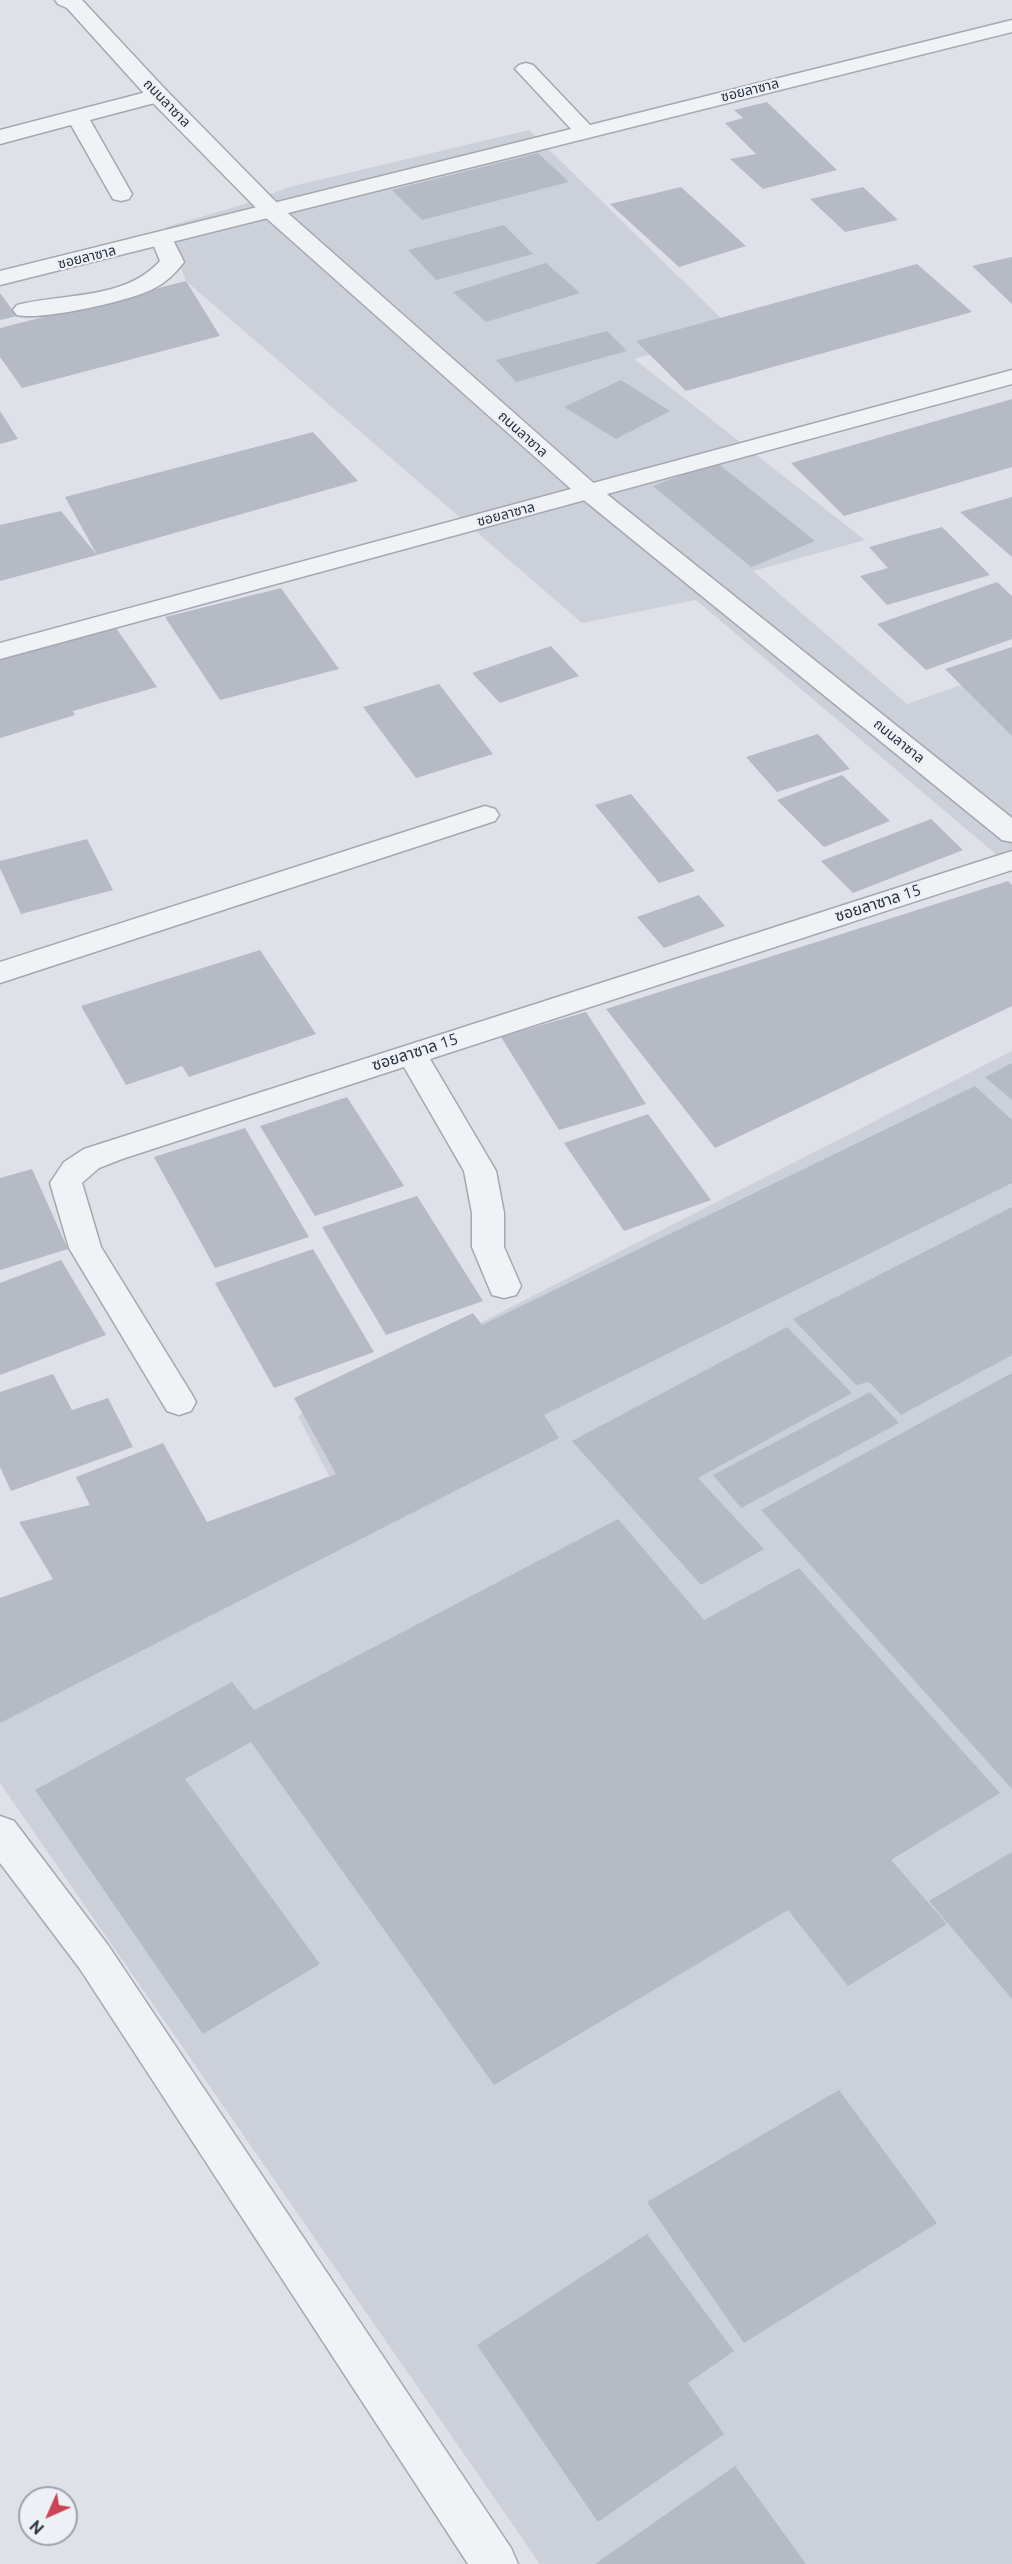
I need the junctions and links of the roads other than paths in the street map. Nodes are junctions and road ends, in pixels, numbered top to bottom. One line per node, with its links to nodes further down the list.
1 (65, 0): 4 (street, ถนนลาซาล)
2 (1012, 26): 6 (street, ซอยลาซาล)
3 (526, 69): 6 (street)
4 (158, 95): 5 (street); 9 (street, ถนนลาซาล)
5 (77, 117): 7 (street); 8 (street)
6 (585, 132): 9 (street, ซอยลาซาล)
7 (0, 137)
8 (121, 194)
9 (273, 212): 10 (street, ซอยลาซาล); 14 (street, ถนนลาซาล)
10 (162, 239): 11 (street, ซอยลาซาล); 12 (street)
11 (0, 278)
12 (25, 310)
13 (1012, 377): 14 (street, ซอยลาซาล)
14 (589, 492): 15 (street, ซอยลาซาล); 17 (street, ถนนลาซาล)
15 (0, 651)
16 (485, 815): 19 (street)
17 (1008, 824)
18 (1012, 860): 20 (street, ซอยลาซาล 15)
19 (0, 973)
20 (411, 1053): 21 (street); 22 (street, ซอยลาซาล 15)
21 (504, 1287)
22 (179, 1402)
23 (0, 1833): 24 (street)
24 (495, 2564)

